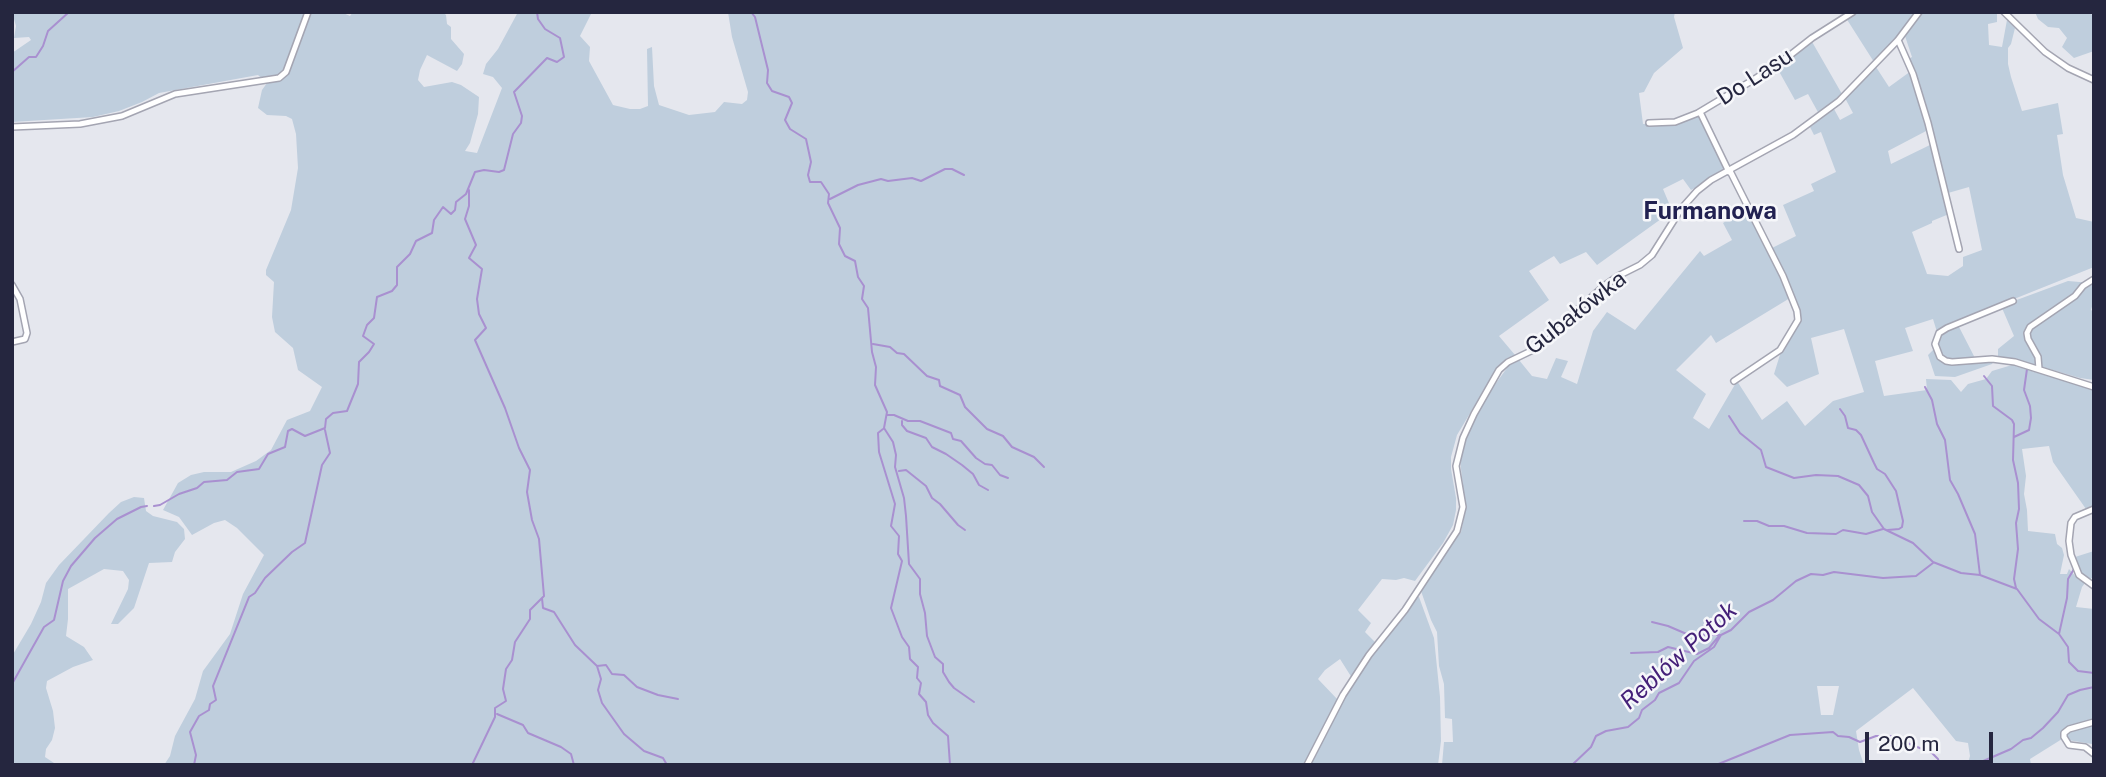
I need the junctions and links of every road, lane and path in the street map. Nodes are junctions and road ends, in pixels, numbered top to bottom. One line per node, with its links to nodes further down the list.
1 (308, 12): 9 (street)
2 (1853, 12): 7 (street, Do Lasu)
3 (1919, 12): 5 (street, Gubałówka)
4 (2004, 12): 6 (street)
5 (1898, 40): 10 (street, Gubałówka); 11 (street)
6 (2094, 80)
7 (1700, 111): 8 (street, Do Lasu); 10 (street)
8 (1649, 123)
9 (12, 127)
10 (1729, 171): 17 (street); 23 (street, Gubałówka)
11 (1959, 248)
12 (2094, 279): 16 (street)
13 (12, 285): 15 (street)
14 (2013, 301): 16 (street)
15 (12, 342)
16 (2039, 369): 18 (street)
17 (1734, 381)
18 (2094, 387)
19 (2094, 509): 20 (street)
20 (2094, 586)
21 (2094, 722): 22 (street)
22 (2094, 754)
23 (1307, 765)

